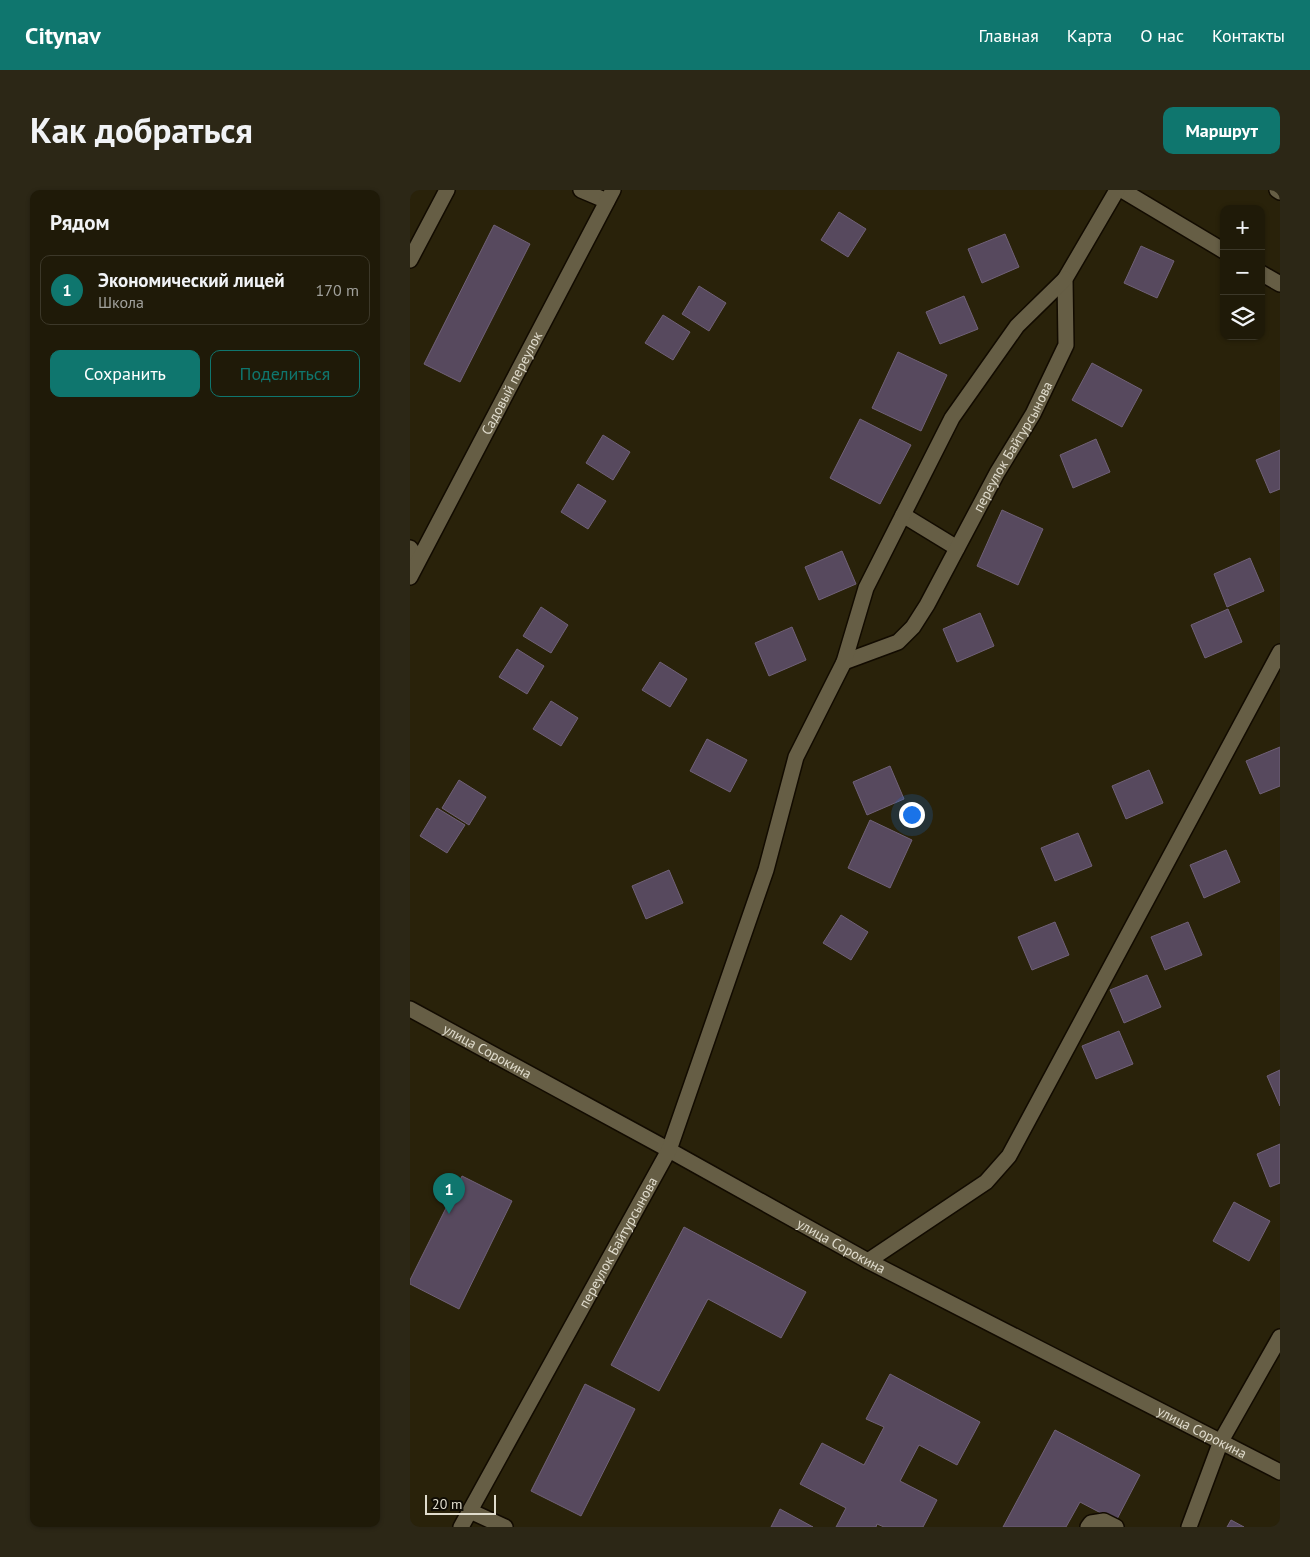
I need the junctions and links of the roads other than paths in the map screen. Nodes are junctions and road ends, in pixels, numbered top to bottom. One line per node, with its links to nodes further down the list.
1 (447, 190): 9 (street)
2 (581, 190): 7 (street)
3 (1117, 190): 11 (street)
4 (1122, 190): 8 (street)
5 (1277, 190): 6 (street)
6 (1280, 192)
7 (610, 196): 15 (street, Садовый переулок)
8 (1222, 250)
9 (410, 260)
10 (1265, 275): 12 (street)
11 (1065, 279): 13 (street, переулок Байтурсынова); 14 (street, переулок Байтурсынова)
12 (1280, 284)
13 (903, 514): 14 (street); 18 (street, переулок Байтурсынова)
14 (958, 548): 18 (street, переулок Байтурсынова)
15 (414, 554): 16 (street, Садовый переулок)
16 (410, 577)
17 (1280, 652): 21 (street)
18 (844, 662): 20 (street, переулок Байтурсынова)
19 (410, 1009): 20 (street, улица Сорокина)
20 (669, 1150): 21 (street, улица Сорокина); 25 (street, переулок Байтурсынова)
21 (868, 1261): 23 (street, улица Сорокина)
22 (1280, 1337): 23 (street)
23 (1221, 1441): 24 (street, улица Сорокина); 30 (street)
24 (1280, 1472)
25 (470, 1511): 26 (street, переулок Байтурсынова); 27 (street)
26 (462, 1527)
27 (505, 1527)
28 (1088, 1527): 29 (street)
29 (1116, 1527)
30 (1188, 1527)

